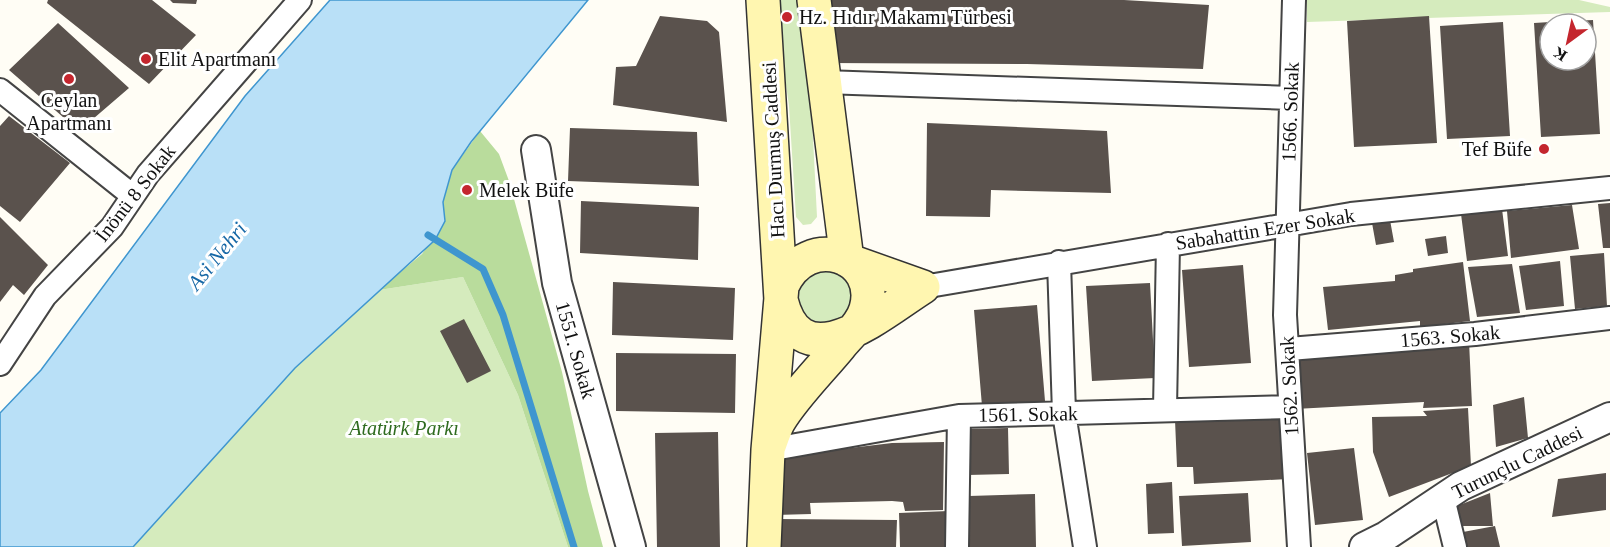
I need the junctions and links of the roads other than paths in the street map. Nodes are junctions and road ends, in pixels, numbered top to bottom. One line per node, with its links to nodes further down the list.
1 (300, 0): 10 (street, İnönü 8 Sokak)
2 (763, 0): 16 (main road, Hacı Durmuş Caddesi)
3 (814, 0): 5 (main road, Hacı Durmuş Caddesi)
4 (1294, 0): 7 (street, 1566. Sokak)
5 (824, 82): 7 (street); 13 (main road, Hacı Durmuş Caddesi)
6 (0, 90): 10 (street)
7 (1291, 98): 11 (street, 1566. Sokak)
8 (536, 150): 28 (street, 1551. Sokak)
9 (1610, 188): 11 (street, Sabahattin Ezer Sokak)
10 (133, 196): 20 (street, İnönü 8 Sokak)
11 (1286, 225): 12 (street, Sabahattin Ezer Sokak); 19 (street, 1562. Sokak)
12 (1168, 244): 14 (street, Sabahattin Ezer Sokak); 22 (street)
13 (847, 260): 15 (main road, Sabahattin Ezer Sokak); 16 (main road, Hacı Durmuş Caddesi); 18 (main road, Hacı Durmuş Caddesi)
14 (1059, 262): 15 (street, Sabahattin Ezer Sokak); 23 (street)
15 (923, 287): 18 (main road, Sabahattin Ezer Sokak)
16 (781, 300): 18 (main road, Hacı Durmuş Caddesi); 26 (main road, Hacı Durmuş Caddesi)
17 (1610, 318): 19 (street, 1563. Sokak)
18 (852, 332): 26 (main road, Hacı Durmuş Caddesi)
19 (1289, 349): 21 (street, 1562. Sokak)
20 (0, 364)
21 (1289, 406): 22 (street, 1561. Sokak); 32 (street, 1562. Sokak)
22 (1166, 409): 23 (street, 1561. Sokak)
23 (1064, 413): 24 (street, 1561. Sokak); 31 (street)
24 (959, 416): 26 (street, 1561. Sokak); 30 (street)
25 (1610, 417): 27 (street, Turunçlu Caddesi)
26 (769, 448): 29 (main road, Hacı Durmuş Caddesi)
27 (1443, 498): 33 (street, Turunçlu Caddesi); 34 (street)
28 (631, 547)
29 (764, 547)
30 (957, 547)
31 (1085, 547)
32 (1299, 547)
33 (1364, 547)
34 (1455, 547)

